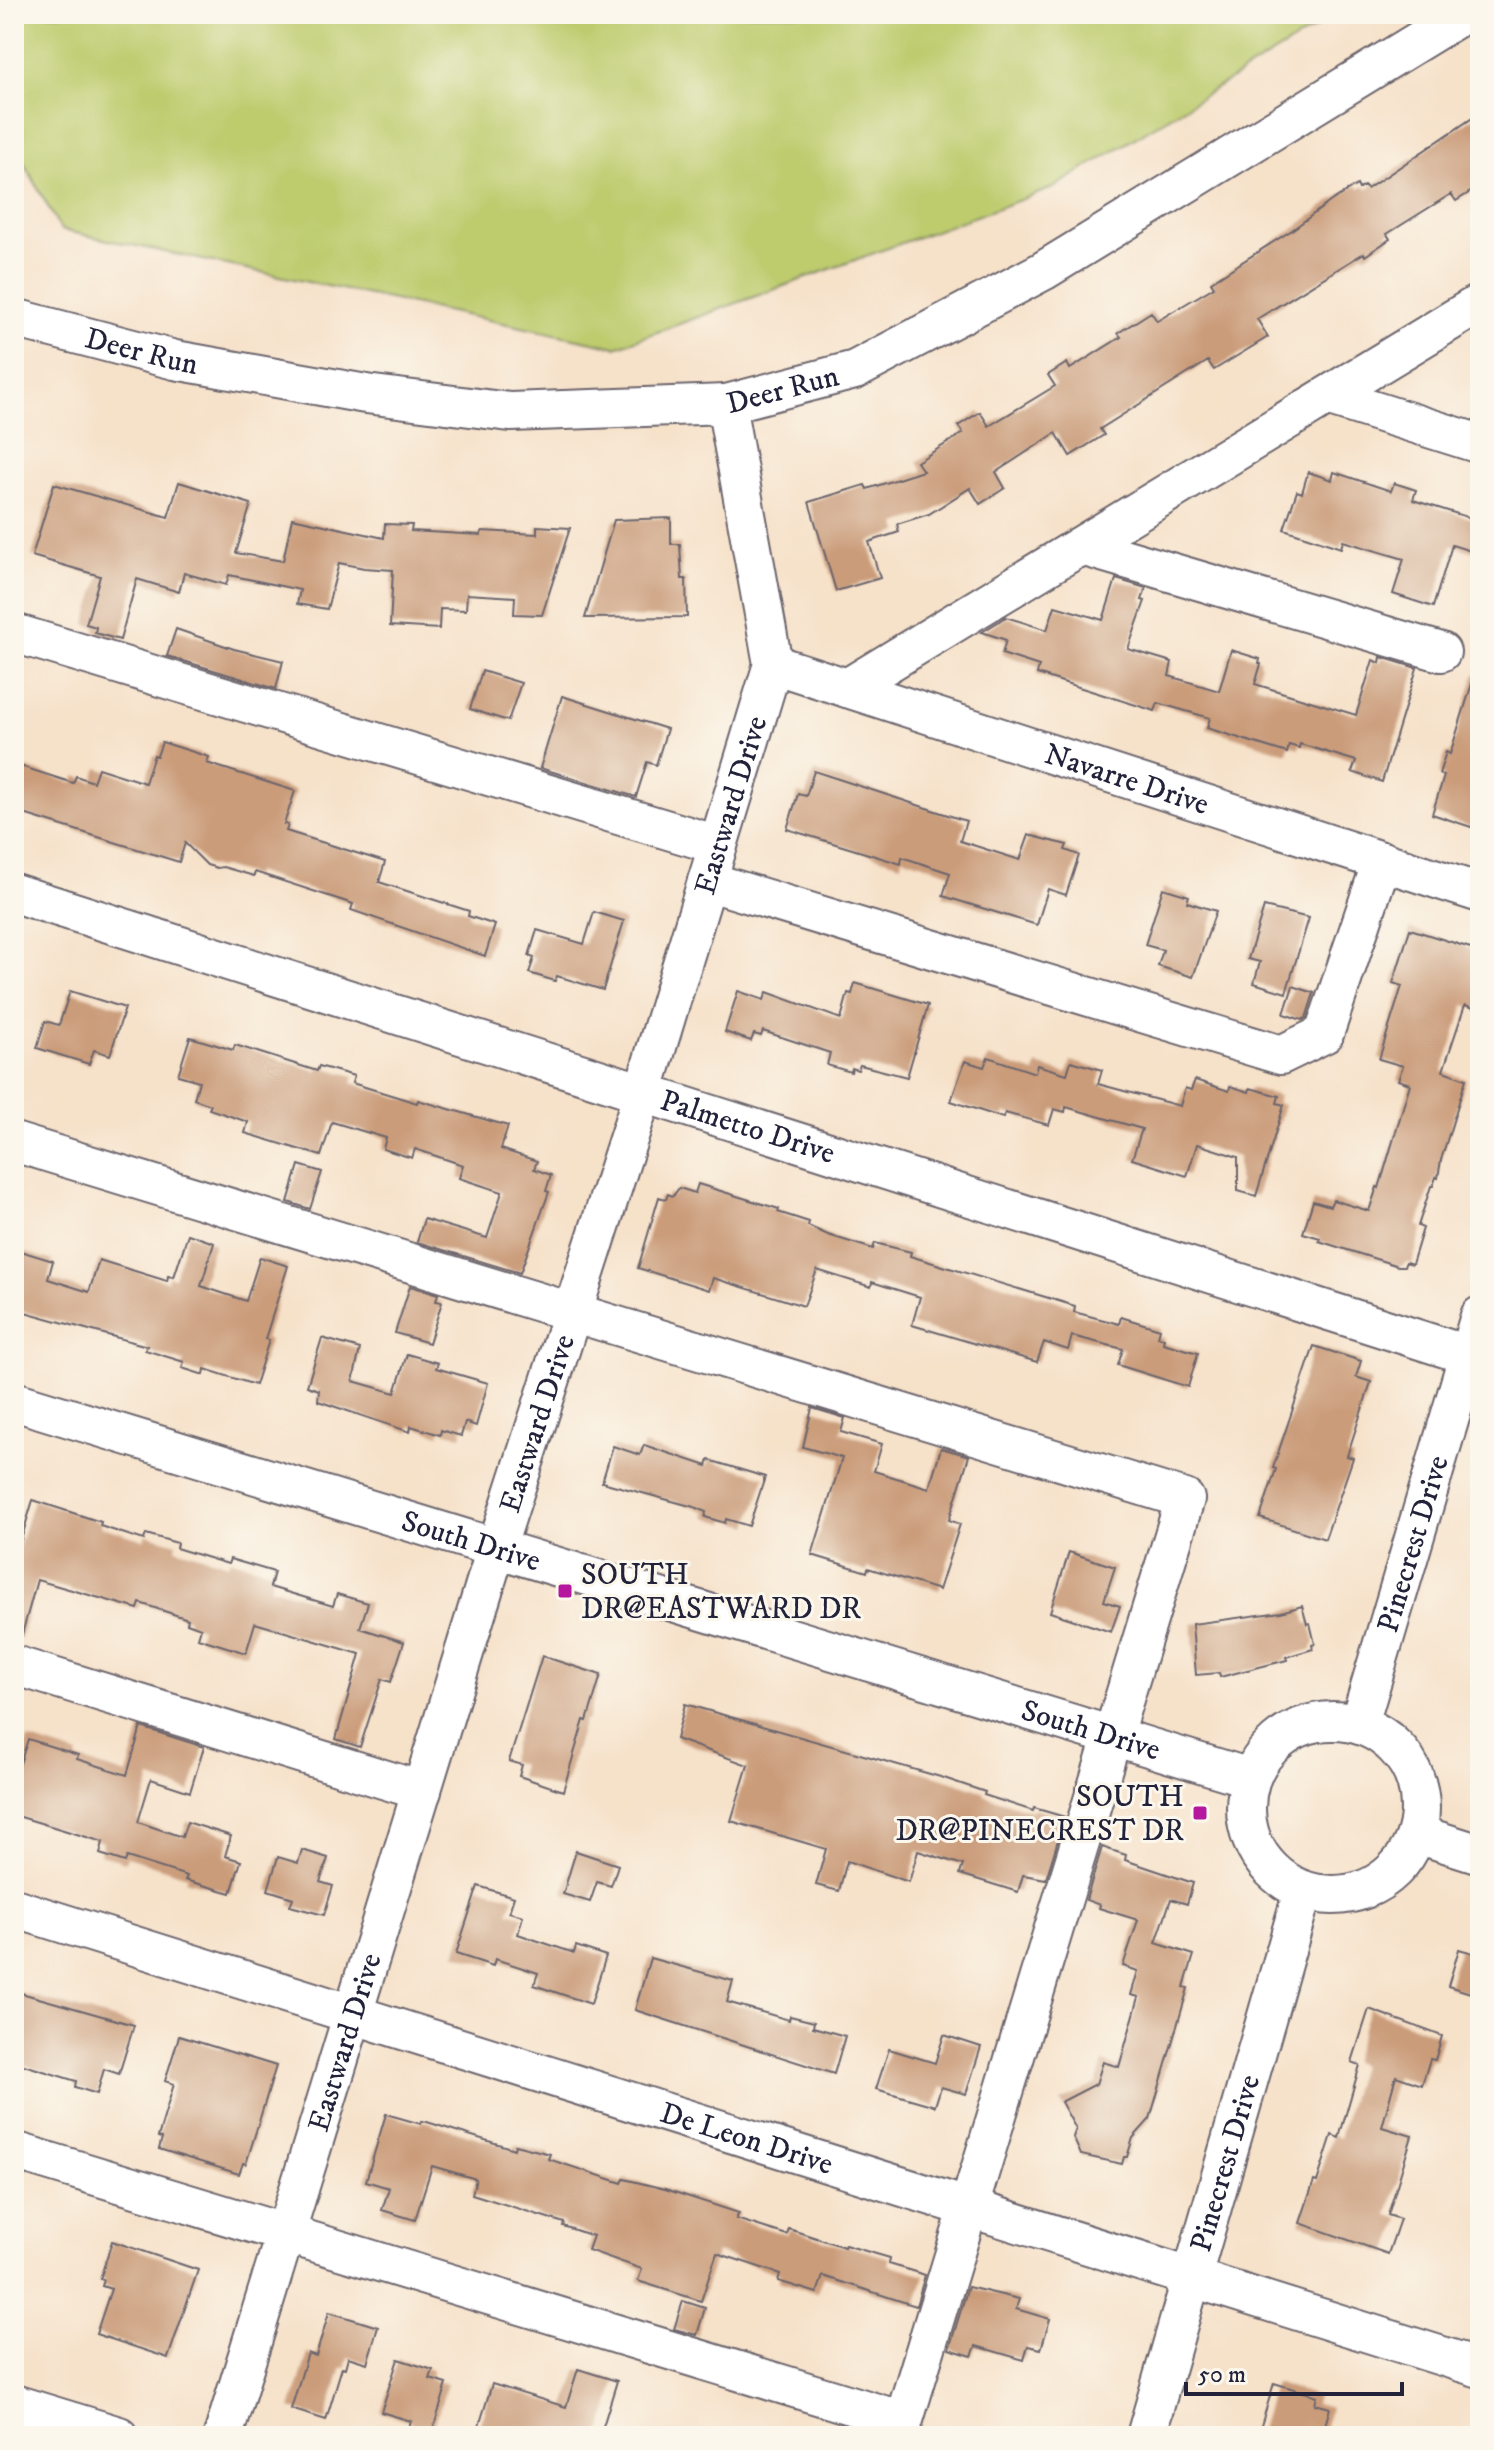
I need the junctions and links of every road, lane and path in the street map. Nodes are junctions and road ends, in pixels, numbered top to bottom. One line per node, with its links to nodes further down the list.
1 (1463, 14): 5 (street, Deer Run)
2 (1480, 303): 4 (street)
3 (14, 318): 5 (street, Deer Run)
4 (1330, 397): 6 (street); 7 (street)
5 (726, 404): 10 (street, Eastward Drive)
6 (1480, 444)
7 (1082, 546): 9 (street); 11 (street)
8 (14, 633): 12 (street)
9 (1441, 652)
10 (773, 664): 11 (street, Navarre Drive); 12 (street, Eastward Drive)
11 (847, 688): 13 (street, Navarre Drive)
12 (718, 845): 14 (street, Eastward Drive)
13 (1382, 861): 14 (street); 16 (street, Navarre Drive)
14 (707, 881): 17 (street, Eastward Drive)
15 (14, 893): 17 (street, Palmetto Drive)
16 (1480, 893)
17 (643, 1093): 19 (street, Eastward Drive); 21 (street, Palmetto Drive)
18 (14, 1142): 19 (street)
19 (572, 1312): 23 (street, Eastward Drive); 26 (street)
20 (1480, 1316): 21 (street, Pinecrest Drive)
21 (1474, 1357): 25 (street, Pinecrest Drive)
22 (14, 1401): 23 (street, South Drive)
23 (496, 1549): 26 (street, South Drive); 28 (street, Eastward Drive)
24 (14, 1665): 28 (street)
25 (1359, 1724): 27 (street); 29 (street)
26 (1112, 1736): 27 (street, South Drive); 35 (street)
27 (1250, 1778): 31 (street)
28 (422, 1791): 33 (street, Eastward Drive)
29 (1417, 1834): 30 (street); 31 (street)
30 (1480, 1854)
31 (1303, 1891): 37 (street, Pinecrest Drive)
32 (14, 1908): 33 (street, De Leon Drive)
33 (354, 2014): 35 (street, De Leon Drive); 36 (street, Eastward Drive)
34 (14, 2151): 36 (street)
35 (968, 2208): 37 (street, De Leon Drive); 40 (street)
36 (286, 2234): 40 (street); 42 (street, Eastward Drive)
37 (1193, 2279): 38 (street, De Leon Drive); 43 (street, Pinecrest Drive)
38 (1480, 2368)
39 (14, 2404): 41 (street)
40 (901, 2429)
41 (119, 2436)
42 (223, 2436)
43 (1146, 2436)

